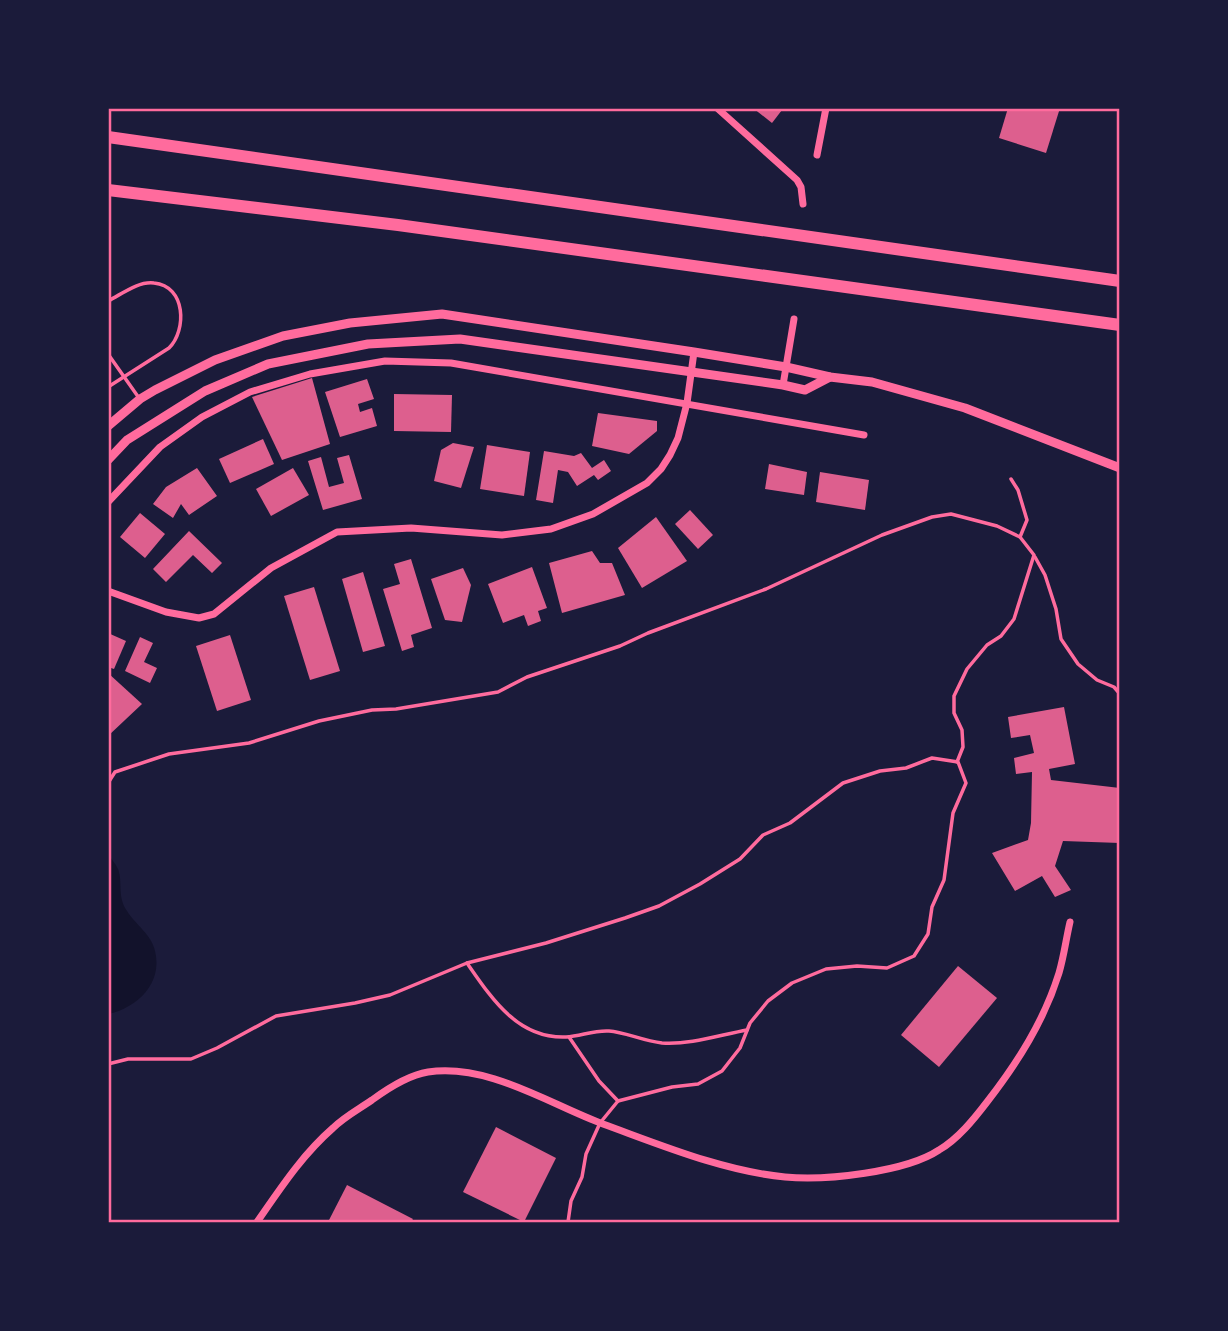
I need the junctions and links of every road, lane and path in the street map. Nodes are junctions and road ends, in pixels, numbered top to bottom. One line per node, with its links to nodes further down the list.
1 (709, 108): 3 (street)
2 (826, 108): 5 (street)
3 (719, 110): 7 (street)
4 (108, 137): 8 (highway)
5 (817, 155)
6 (108, 190): 11 (highway)
7 (803, 204)
8 (1119, 281)
9 (108, 301): 16 (lane)
10 (794, 319): 14 (street)
11 (1119, 325)
12 (694, 352): 14 (street); 15 (street); 20 (street)
13 (108, 354): 16 (lane)
14 (786, 367): 17 (street); 18 (street)
15 (691, 373): 18 (street); 21 (street); 24 (street)
16 (124, 376): 19 (lane); 20 (lane)
17 (830, 377): 18 (street); 25 (street)
18 (783, 385)
19 (108, 387)
20 (140, 399): 22 (street)
21 (687, 403): 23 (street); 27 (street); 30 (street)
22 (108, 426)
23 (864, 435)
24 (108, 460)
25 (1119, 468)
26 (1011, 479): 28 (lane)
27 (108, 502)
28 (1020, 537): 29 (lane); 33 (lane)
29 (1034, 555): 31 (lane); 32 (lane)
30 (108, 592)
31 (1119, 694)
32 (957, 762): 35 (lane); 36 (lane)
33 (108, 783)
34 (1070, 922): 40 (street)
35 (467, 964): 37 (lane); 38 (lane)
36 (747, 1030): 37 (lane); 39 (lane)
37 (569, 1037): 39 (lane)
38 (108, 1064)
39 (618, 1101): 40 (lane)
40 (600, 1123): 41 (street); 42 (lane)
41 (257, 1223)
42 (568, 1223)

